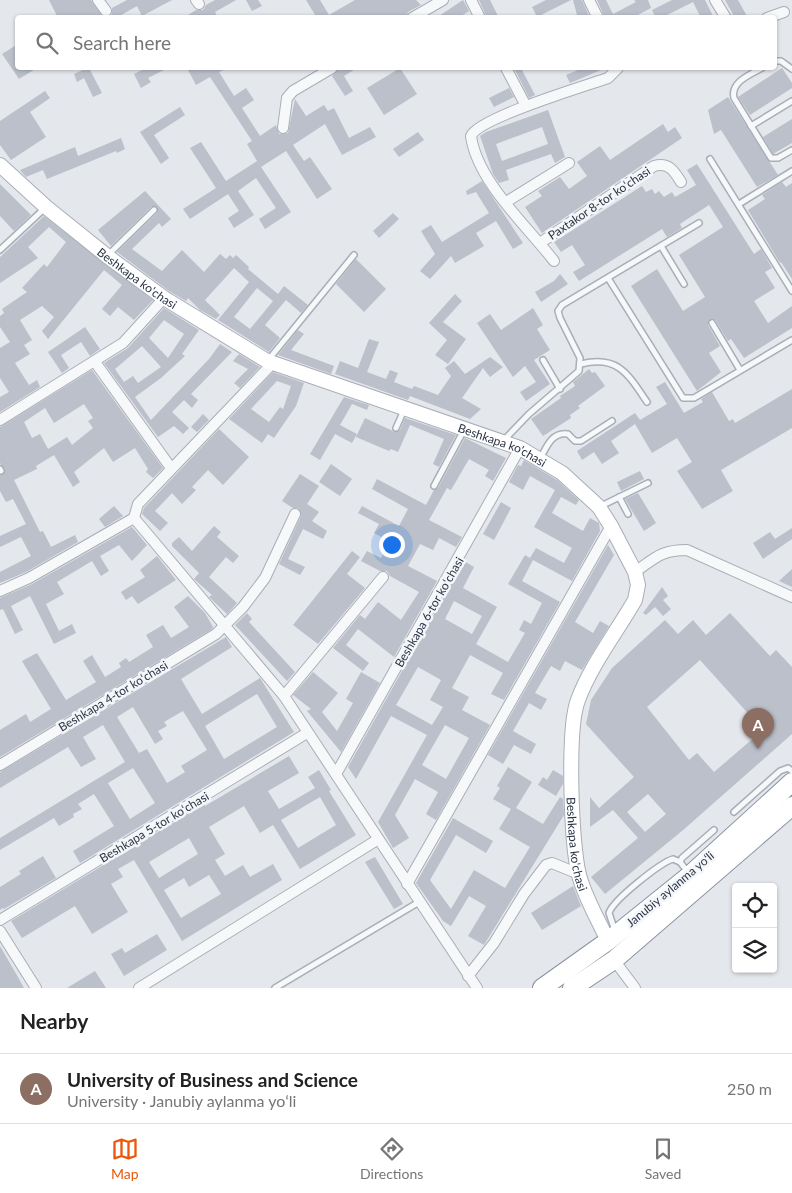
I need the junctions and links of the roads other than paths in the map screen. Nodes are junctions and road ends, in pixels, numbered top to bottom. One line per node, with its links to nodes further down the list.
1 (98, 0): 7 (street)
2 (443, 0): 6 (street)
3 (471, 0): 10 (street)
4 (589, 0): 11 (street)
5 (715, 0): 12 (street)
6 (428, 3): 9 (street)
7 (106, 11)
8 (784, 12): 13 (street)
9 (415, 15)
10 (478, 15)
11 (596, 15)
12 (724, 15)
13 (776, 15)
14 (777, 61): 15 (lane)
15 (792, 69)
16 (329, 70): 23 (street)
17 (507, 70): 21 (street)
18 (616, 70): 21 (street, Paxtakor 8-tor koʻchasi)
19 (759, 70): 22 (lane)
20 (792, 100): 22 (lane)
21 (526, 106): 30 (street, Paxtakor 8-tor koʻchasi)
22 (751, 126): 24 (lane)
23 (283, 128)
24 (792, 150)
25 (710, 158): 31 (lane)
26 (569, 163): 30 (street)
27 (0, 165): 32 (street, Beshkapa ko'chasi)
28 (792, 171): 31 (lane)
29 (681, 182): 35 (street, Paxtakor 8-tor koʻchasi)
30 (506, 202): 35 (street, Paxtakor 8-tor koʻchasi)
31 (739, 204): 43 (lane)
32 (46, 208): 37 (lane); 39 (street, Beshkapa ko'chasi)
33 (154, 210): 39 (lane)
34 (699, 224): 36 (lane)
35 (540, 243): 40 (street, Paxtakor 8-tor koʻchasi)
36 (661, 246): 41 (lane); 42 (lane)
37 (0, 250)
38 (354, 255): 49 (lane)
39 (107, 256): 44 (street, Beshkapa ko'chasi)
40 (554, 261)
41 (608, 278): 50 (lane); 51 (lane)
42 (684, 284)
43 (792, 291)
44 (164, 298): 48 (street); 49 (street, Beshkapa ko'chasi)
45 (712, 323): 51 (lane)
46 (792, 340): 51 (lane)
47 (543, 360): 52 (lane)
48 (95, 362): 55 (street); 62 (street)
49 (270, 362): 54 (street, Beshkapa ko'chasi); 62 (street)
50 (581, 364): 52 (lane); 53 (lane)
51 (740, 370)
52 (560, 389): 59 (lane)
53 (646, 402)
54 (404, 410): 57 (lane); 58 (street, Beshkapa ko'chasi)
55 (0, 420)
56 (612, 421): 61 (lane)
57 (396, 428)
58 (464, 430): 59 (street, Beshkapa ko'chasi); 64 (lane)
59 (501, 443): 60 (street, Beshkapa ko'chasi)
60 (520, 448): 61 (street, Beshkapa ko'chasi); 80 (street, Beshkapa 6-tor koʻchasi)
61 (540, 460): 66 (street, Beshkapa ko'chasi)
62 (171, 468): 69 (street)
63 (648, 482): 65 (lane)
64 (434, 486)
65 (619, 497): 66 (lane); 68 (lane)
66 (599, 507): 70 (street, Beshkapa ko'chasi)
67 (295, 514): 75 (street, Beshkapa 4-tor koʻchasi)
68 (628, 514)
69 (134, 518): 73 (street); 75 (street)
70 (611, 526): 71 (street, Beshkapa ko'chasi); 88 (street)
71 (635, 572): 74 (street); 87 (street, Beshkapa ko'chasi)
72 (383, 576): 76 (street)
73 (0, 591)
74 (791, 595)
75 (224, 625): 76 (street); 78 (street, Beshkapa 4-tor koʻchasi)
76 (284, 696): 77 (street)
77 (307, 733): 80 (street); 90 (street, Beshkapa 5-tor koʻchasi)
78 (0, 765)
79 (792, 771): 83 (lane)
80 (336, 774): 85 (street)
81 (792, 782): 86 (highway, Janubiy aylanma yoʻli)
82 (792, 806): 93 (highway, Janubiy aylanma yoʻli)
83 (734, 812)
84 (714, 830): 86 (lane)
85 (378, 840): 88 (street); 96 (street)
86 (685, 868): 92 (highway, Janubiy aylanma yoʻli); 92 (lane)
87 (578, 874): 92 (street, Beshkapa ko'chasi); 94 (street)
88 (407, 884): 89 (street)
89 (419, 902): 94 (street); 97 (lane)
90 (0, 920)
91 (0, 930): 95 (street)
92 (612, 938): 99 (highway, Janubiy aylanma yoʻli)
93 (614, 960): 100 (highway, Janubiy aylanma yoʻli); 101 (street)
94 (468, 976): 98 (street)
95 (36, 988)
96 (139, 988)
97 (275, 988)
98 (477, 988)
99 (542, 988)
100 (572, 988)
101 (635, 988)

